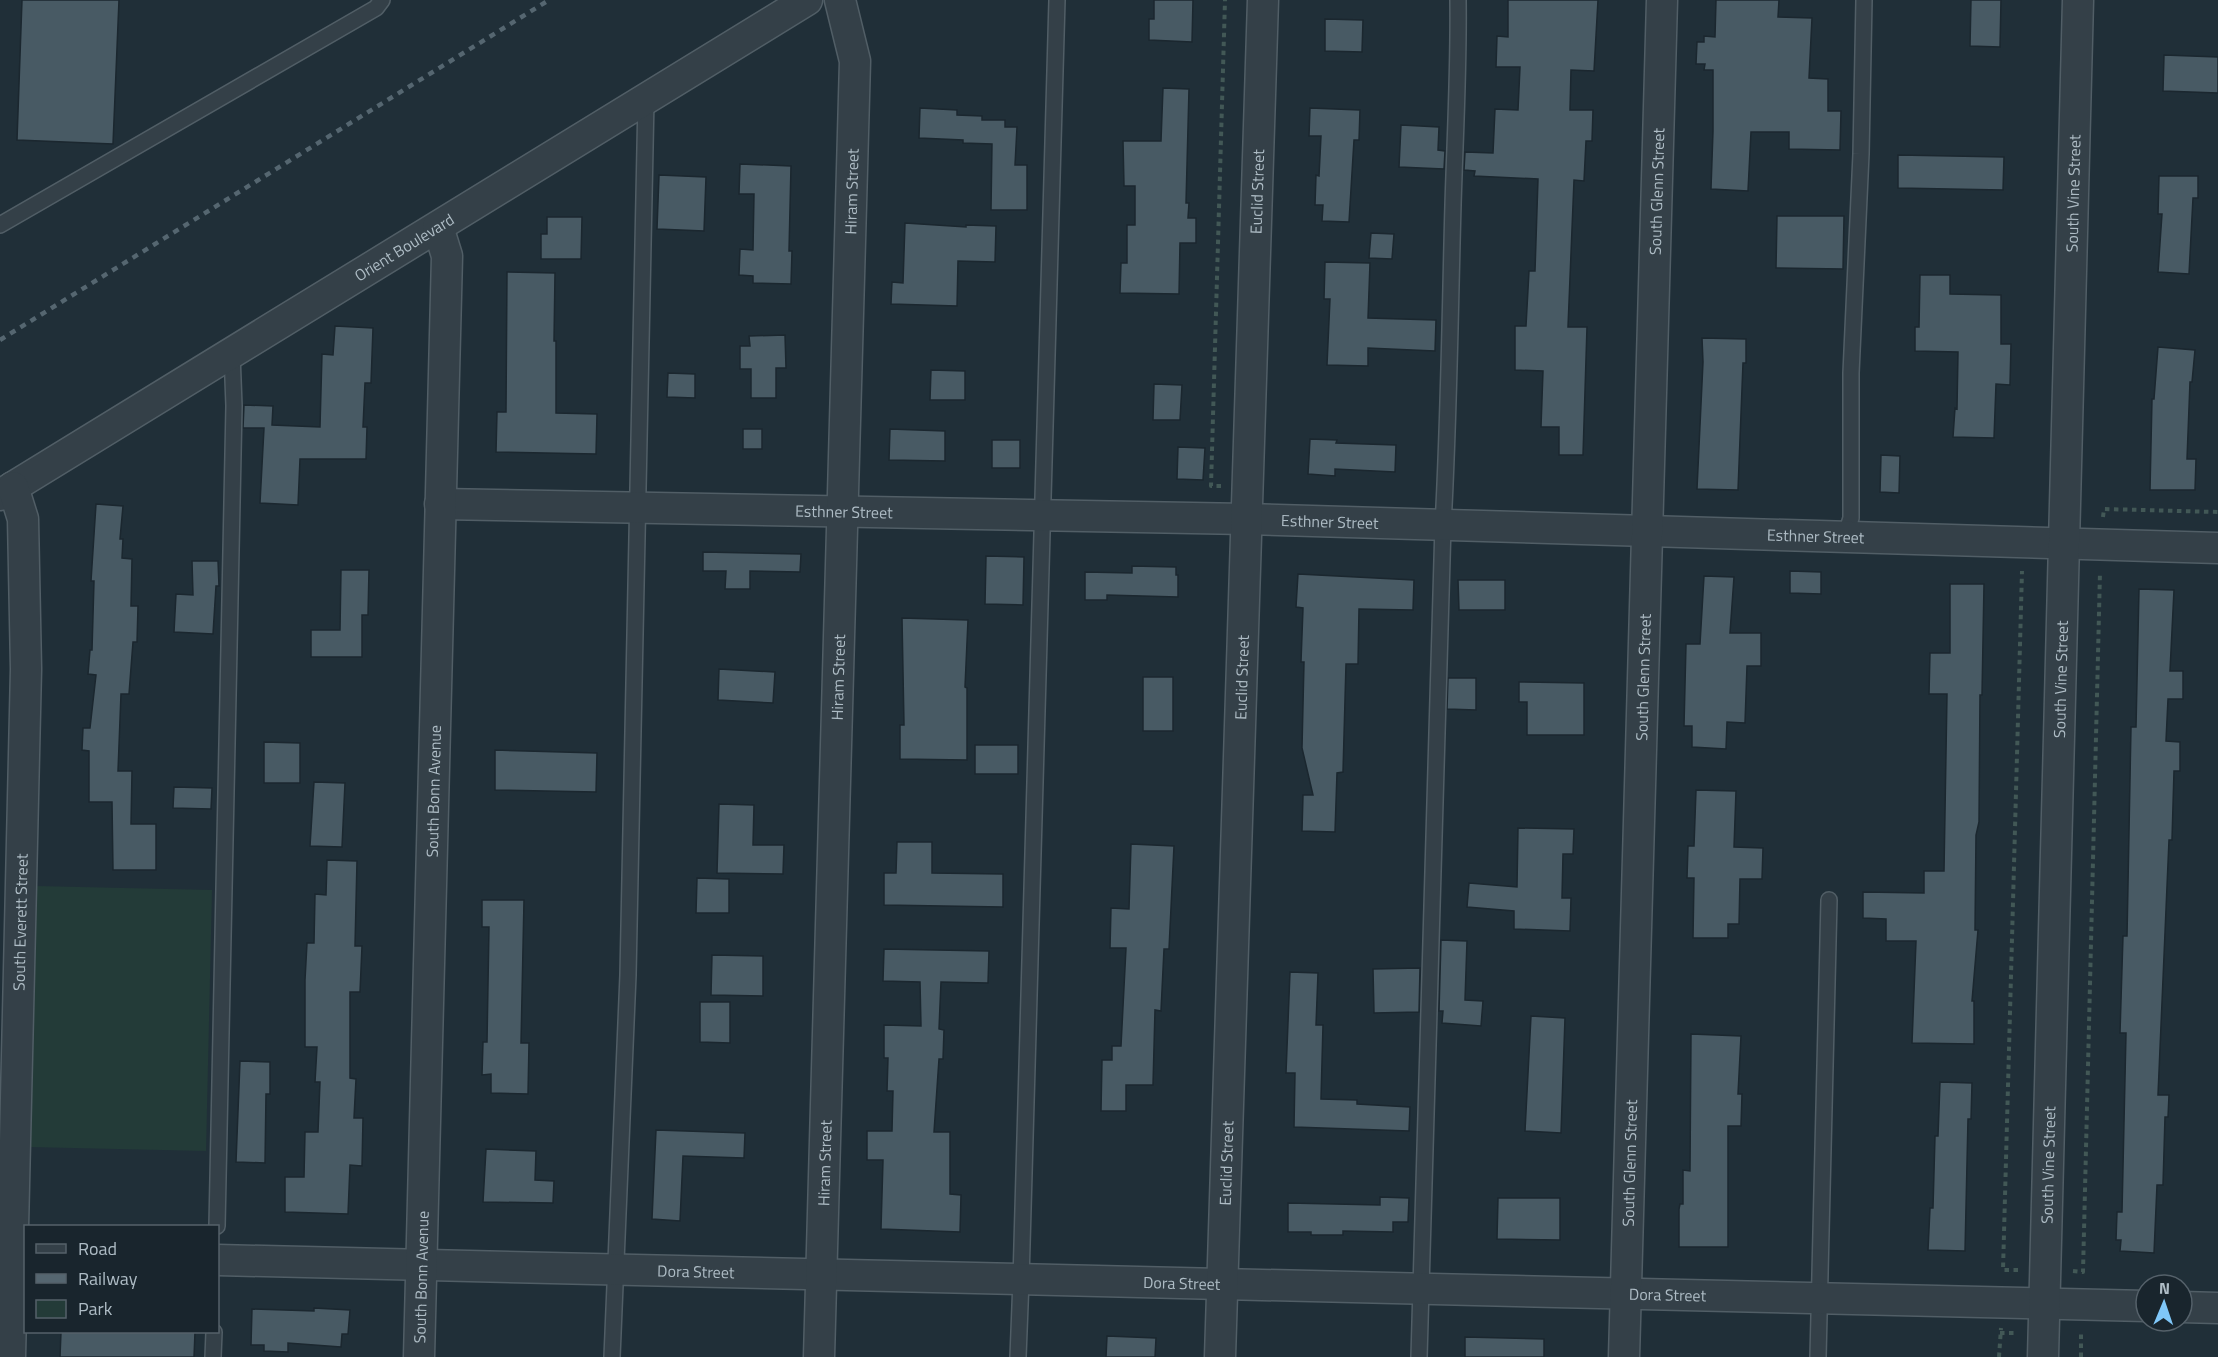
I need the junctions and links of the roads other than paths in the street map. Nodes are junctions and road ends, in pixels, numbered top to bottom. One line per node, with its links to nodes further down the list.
1 (382, 0): 11 (lane)
2 (807, 0): 10 (street, Orient Boulevard)
3 (840, 0): 17 (street, Hiram Street)
4 (1057, 0): 18 (lane)
5 (1263, 0): 19 (street, Euclid Street)
6 (1458, 0): 20 (lane)
7 (1662, 0): 21 (street, South Glenn Street)
8 (1864, 0): 22 (lane)
9 (2079, 0): 23 (street, South Vine Street)
10 (646, 99): 12 (street, Orient Boulevard); 16 (lane)
11 (0, 225)
12 (438, 227): 13 (street, Orient Boulevard); 15 (street, South Bonn Avenue)
13 (232, 353): 14 (street, Orient Boulevard); 26 (lane)
14 (7, 491): 27 (street, South Everett Street)
15 (440, 504): 16 (street, Esthner Street); 29 (street, South Bonn Avenue)
16 (638, 507): 17 (street, Esthner Street); 30 (lane)
17 (843, 511): 18 (street, Esthner Street); 31 (street, Hiram Street)
18 (1042, 514): 19 (street, Esthner Street); 32 (lane)
19 (1246, 519): 20 (street, Esthner Street); 33 (street, Euclid Street)
20 (1443, 525): 21 (street, Esthner Street); 34 (lane)
21 (1648, 531): 22 (street, Esthner Street); 35 (street, South Glenn Street)
22 (1845, 537): 23 (street, Esthner Street)
23 (2063, 543): 24 (street, Esthner Street); 37 (street, South Vine Street)
24 (2218, 548)
25 (1829, 900): 36 (lane)
26 (217, 1225)
27 (13, 1255): 42 (street, South Everett Street)
28 (219, 1260): 29 (street, Dora Street)
29 (421, 1265): 30 (street, Dora Street); 44 (street, South Bonn Avenue)
30 (615, 1269): 31 (street, Dora Street); 45 (lane)
31 (821, 1275): 32 (street, Dora Street); 46 (street, Hiram Street)
32 (1021, 1280): 33 (street, Dora Street); 47 (lane)
33 (1222, 1285): 34 (street, Dora Street); 48 (street, Euclid Street)
34 (1421, 1290): 35 (street, Dora Street); 49 (lane)
35 (1626, 1295): 36 (street, Dora Street); 50 (street, South Glenn Street)
36 (1819, 1299): 37 (street, Dora Street); 51 (lane)
37 (2045, 1303): 38 (street, Dora Street); 52 (street, South Vine Street)
38 (2134, 1306)
39 (2194, 1307): 40 (street)
40 (2218, 1308)
41 (214, 1333): 43 (lane)
42 (10, 1357)
43 (213, 1357)
44 (419, 1357)
45 (612, 1357)
46 (819, 1357)
47 (1018, 1357)
48 (1220, 1357)
49 (1419, 1357)
50 (1624, 1357)
51 (1818, 1357)
52 (2043, 1357)

